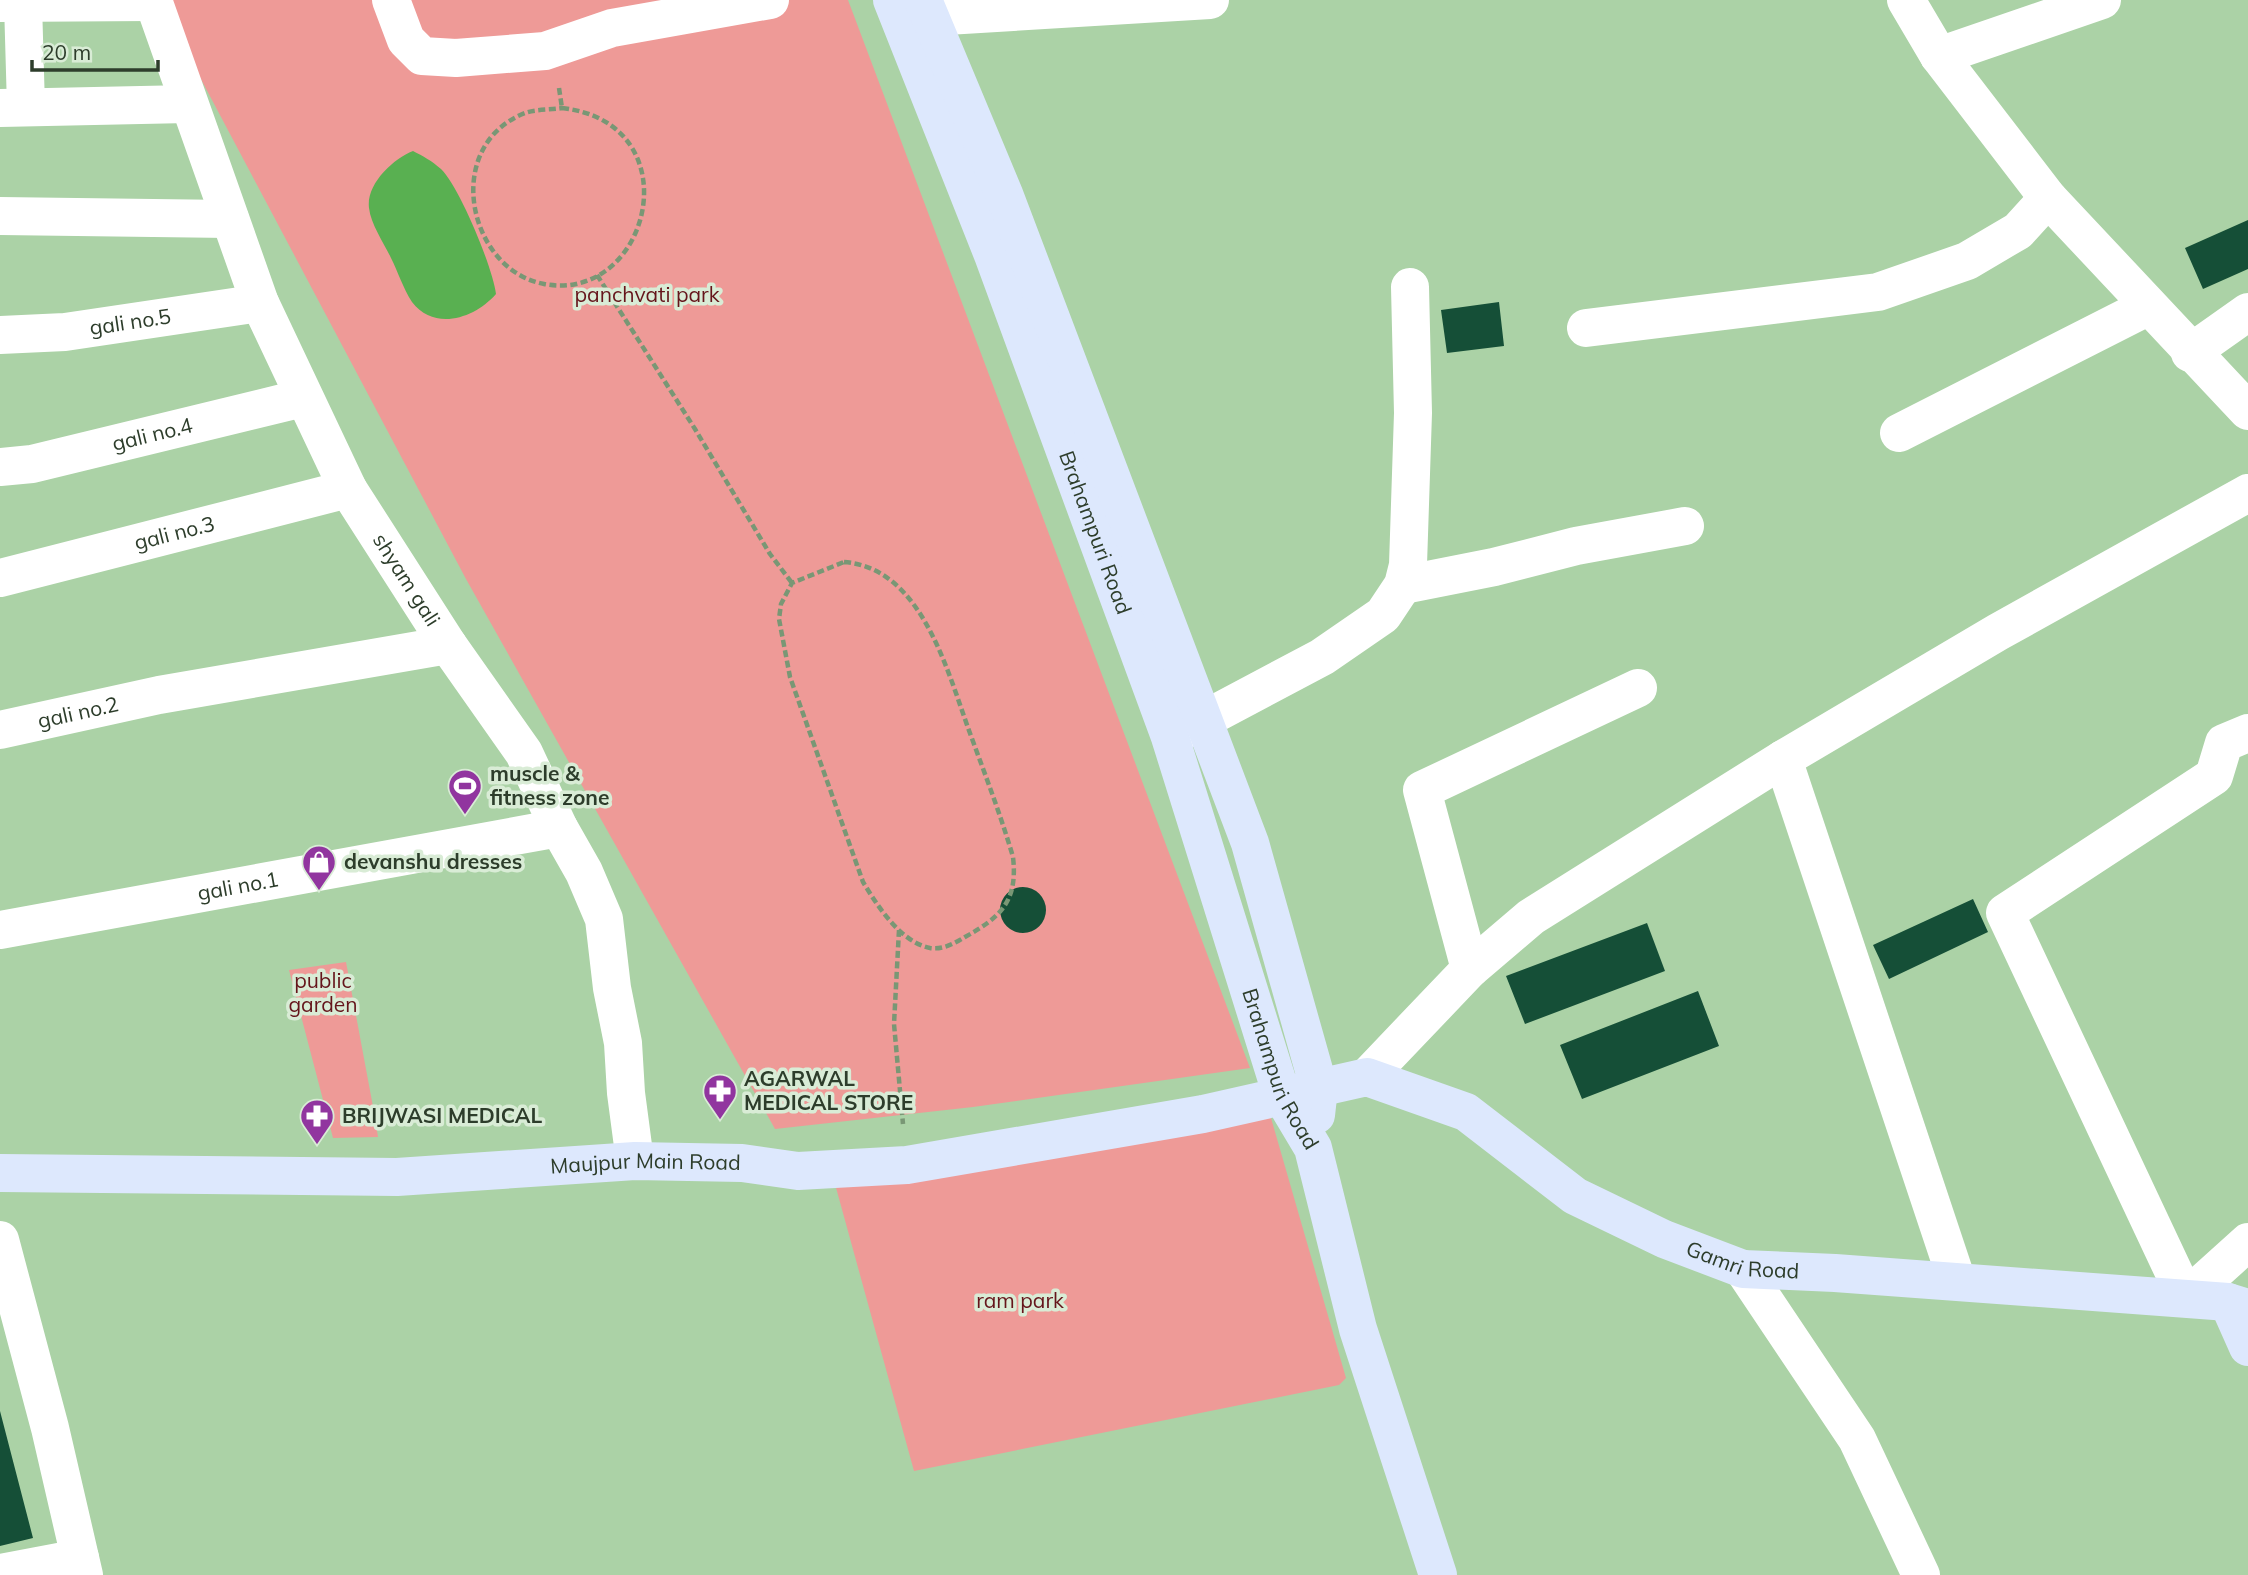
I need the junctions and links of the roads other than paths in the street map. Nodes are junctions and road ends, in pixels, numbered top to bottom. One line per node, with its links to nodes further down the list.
1 (391, 0): 2 (street)
2 (770, 0)
3 (892, 0): 16 (street, Brahampuri Road)
4 (1210, 0): 9 (street)
5 (1906, 0): 10 (street)
6 (2102, 0): 10 (street)
7 (152, 1): 8 (street); 11 (street, shyam gali)
8 (11, 3): 12 (street)
9 (927, 8): 16 (street, Brahampuri Road)
10 (1939, 56): 13 (street)
11 (188, 104): 12 (street); 15 (street, shyam gali)
12 (13, 108)
13 (2048, 198): 19 (street); 21 (street)
14 (0, 216): 15 (street)
15 (230, 219): 18 (street, shyam gali)
16 (1010, 255): 35 (street, Brahampuri Road); 38 (street, Brahampuri Road)
17 (1410, 287): 32 (street)
18 (260, 303): 22 (street, gali no.5); 24 (street, shyam gali)
19 (2147, 307): 23 (street); 26 (street)
20 (2248, 312): 23 (street)
21 (1586, 328)
22 (0, 335)
23 (2190, 353): 25 (street)
24 (303, 397): 27 (street, gali no.4); 28 (street, shyam gali)
25 (2248, 411)
26 (1899, 433)
27 (0, 467)
28 (348, 489): 31 (street, gali no.3); 33 (street, shyam gali)
29 (2248, 493): 39 (street)
30 (1685, 526): 32 (street)
31 (0, 578)
32 (1403, 585): 35 (street)
33 (448, 645): 36 (street, gali no.2); 40 (street, shyam gali)
34 (1638, 688): 42 (street)
35 (1204, 720): 38 (street); 44 (street, Brahampuri Road)
36 (0, 730)
37 (2248, 733): 53 (street)
38 (1170, 737): 45 (street, Brahampuri Road)
39 (1783, 759): 42 (street); 52 (street)
40 (559, 828): 41 (street, gali no.1); 47 (street, shyam gali)
41 (0, 930)
42 (1470, 969): 43 (street)
43 (1367, 1077): 44 (street); 51 (street, Gamri Road)
44 (1319, 1088): 45 (street); 46 (street, Brahampuri Road)
45 (1282, 1096): 46 (street, Brahampuri Road); 47 (street, Maujpur Main Road)
46 (1313, 1148): 58 (street)
47 (635, 1161): 48 (street, Maujpur Main Road)
48 (0, 1173)
49 (0, 1240): 56 (street)
50 (2248, 1242): 53 (street)
51 (1742, 1269): 52 (street, Gamri Road); 59 (street)
52 (1957, 1281): 53 (street, Gamri Road)
53 (2186, 1298): 54 (street, Gamri Road)
54 (2238, 1305): 55 (street)
55 (2248, 1347)
56 (82, 1567): 57 (street)
57 (0, 1573)
58 (1438, 1575)
59 (1921, 1575)

